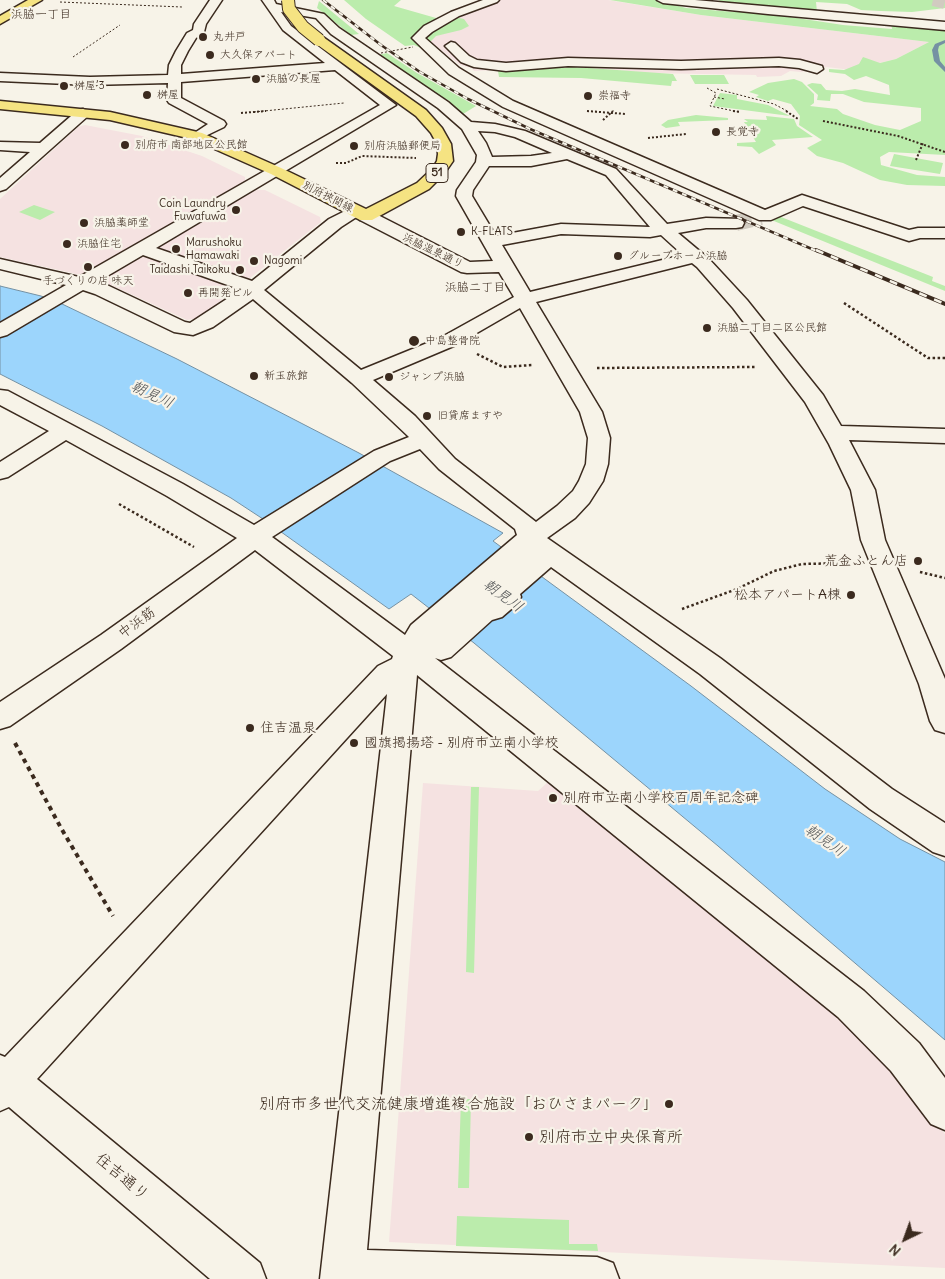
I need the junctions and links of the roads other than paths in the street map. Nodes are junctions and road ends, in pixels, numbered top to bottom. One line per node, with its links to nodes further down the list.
1 (36, 0): 11 (main road)
2 (288, 0): 9 (main road, 別府挾間線 / 51, bridge)
3 (298, 0): 9 (main road)
4 (493, 0): 8 (street)
5 (663, 0): 12 (street)
6 (269, 3): 14 (street); 20 (street)
7 (214, 4): 17 (street)
8 (464, 10): 10 (street); 32 (street)
9 (295, 15): 29 (main road, 別府挾間線 / 51, bridge)
10 (478, 20)
11 (0, 21)
12 (945, 26)
13 (456, 34): 15 (street)
14 (337, 66): 17 (street); 26 (street)
15 (817, 69)
16 (0, 77): 17 (street)
17 (174, 79): 21 (street)
18 (0, 105): 19 (main road, 別府挾間線)
19 (83, 113): 21 (main road, 別府挾間線); 23 (street)
20 (467, 126): 24 (street); 25 (street)
21 (198, 136): 26 (main road, 別府挾間線)
22 (0, 146): 23 (street)
23 (43, 148): 27 (street)
24 (570, 154): 25 (street); 31 (street)
25 (484, 162): 33 (street)
26 (276, 171): 29 (main road, 別府挾間線); 34 (street)
27 (7, 173): 28 (street)
28 (0, 186)
29 (360, 214): 37 (street, 浜脇温泉通り); 39 (street)
30 (736, 223): 31 (street)
31 (665, 230): 33 (street); 35 (street)
32 (945, 233)
33 (492, 242): 37 (street)
34 (142, 249): 38 (street); 39 (street)
35 (695, 257): 40 (street); 45 (street)
36 (0, 264): 38 (street)
37 (504, 266): 40 (street)
38 (82, 284): 39 (street); 41 (street)
39 (254, 289): 42 (street)
40 (524, 299): 42 (street); 50 (street)
41 (0, 331)
42 (360, 378): 47 (street)
43 (0, 396): 44 (street)
44 (65, 431): 48 (street); 49 (street)
45 (834, 433): 46 (street); 53 (street)
46 (945, 436)
47 (424, 439): 49 (street, 中浜筋); 50 (street)
48 (0, 472)
49 (264, 531): 51 (street); 52 (street, 中浜筋)
50 (532, 544): 51 (street); 54 (street)
51 (411, 650): 55 (street); 56 (street); 57 (street)
52 (1, 716)
53 (945, 721)
54 (945, 841)
55 (3, 1082): 58 (street, 住吉通り)
56 (945, 1110)
57 (342, 1275): 59 (street)
58 (244, 1279)
59 (597, 1279)

